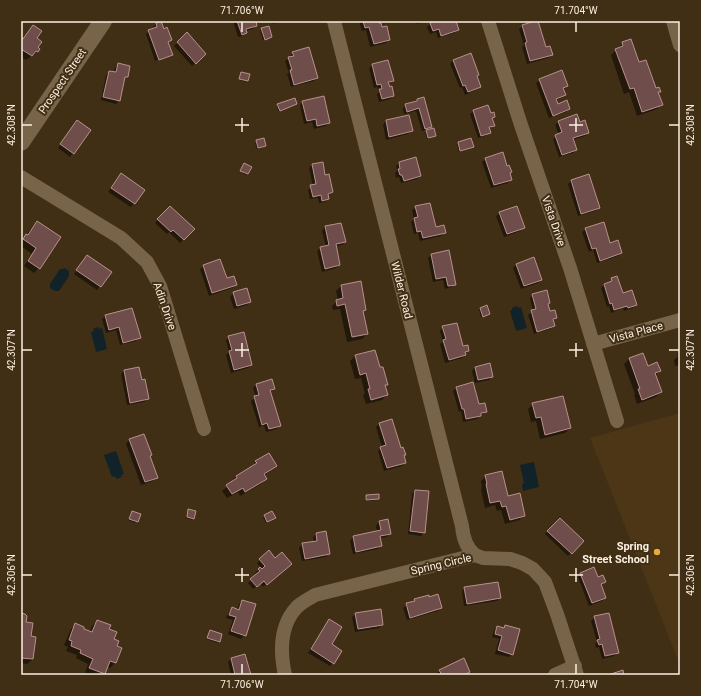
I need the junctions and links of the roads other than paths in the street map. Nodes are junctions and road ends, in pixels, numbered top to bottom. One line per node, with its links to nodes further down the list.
1 (103, 21): 6 (street, Prospect Street)
2 (334, 21): 12 (street, Wilder Road)
3 (488, 21): 9 (street, Vista Drive)
4 (672, 21): 5 (street)
5 (680, 46)
6 (21, 142)
7 (21, 177): 11 (street, Adin Drive)
8 (680, 320): 9 (street, Vista Place)
9 (593, 344): 10 (street, Vista Drive)
10 (616, 421)
11 (204, 429)
12 (475, 555): 13 (street, Spring Circle); 14 (street, Spring Circle)
13 (576, 671): 15 (street, Spring Circle)
14 (285, 675)
15 (555, 675)

